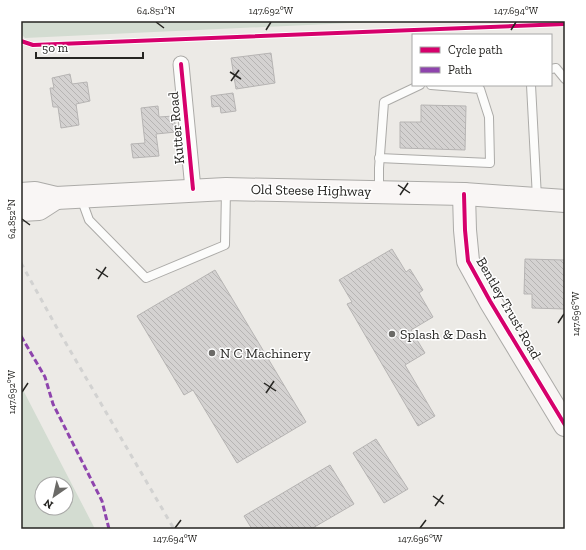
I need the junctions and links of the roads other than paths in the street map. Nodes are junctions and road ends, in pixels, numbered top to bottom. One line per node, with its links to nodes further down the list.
1 (181, 64): 8 (street, Kutter Road)
2 (552, 69): 3 (lane)
3 (565, 79)
4 (418, 86): 7 (lane)
5 (443, 86): 7 (lane)
6 (530, 86): 15 (lane)
7 (380, 158): 10 (lane)
8 (193, 189): 9 (main road, Old Steese Highway); 13 (main road, Old Steese Highway)
9 (226, 189): 10 (main road, Old Steese Highway); 13 (lane)
10 (379, 192): 12 (main road, Old Steese Highway)
11 (21, 194): 14 (main road, Old Steese Highway)
12 (464, 194): 15 (main road, Old Steese Highway); 18 (main road, Bentley Trust Road)
13 (80, 196): 14 (main road, Old Steese Highway)
14 (56, 198): 17 (main road, Old Steese Highway)
15 (537, 199): 16 (main road, Old Steese Highway)
16 (565, 201)
17 (21, 210)
18 (565, 424)

